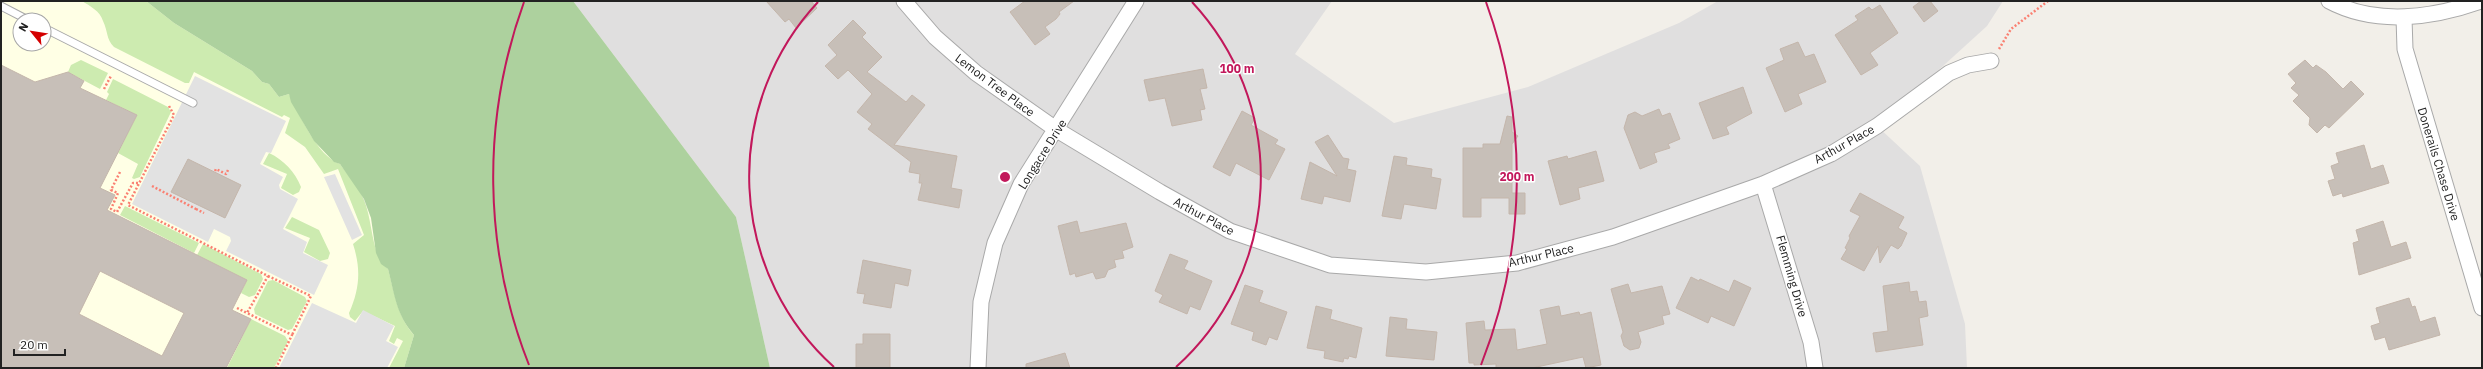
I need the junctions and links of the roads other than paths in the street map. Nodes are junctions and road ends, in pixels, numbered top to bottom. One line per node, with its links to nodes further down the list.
1 (904, 1): 11 (street, Lemon Tree Place)
2 (1136, 1): 11 (street, Longacre Drive)
3 (2329, 1): 7 (street)
4 (2481, 1): 7 (street)
5 (1, 6): 6 (lane)
6 (13, 12)
7 (2404, 18): 13 (street, Donerails Chase Drive)
8 (52, 32): 10 (lane)
9 (1991, 62): 12 (street, Arthur Place)
10 (192, 103)
11 (1057, 130): 12 (street, Arthur Place); 14 (street, Longacre Drive)
12 (1763, 184): 15 (street, Flemming Drive)
13 (2482, 308)
14 (978, 368)
15 (1815, 368)

